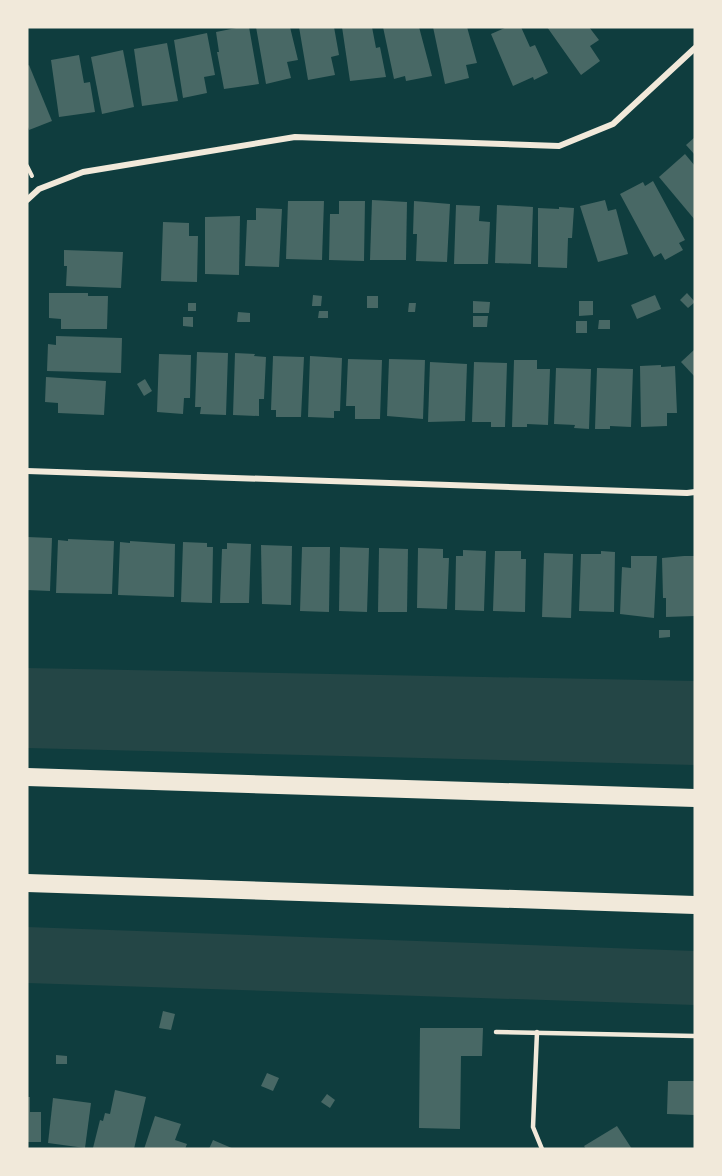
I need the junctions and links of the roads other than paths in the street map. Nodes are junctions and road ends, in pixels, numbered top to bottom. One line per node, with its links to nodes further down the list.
1 (695, 48): 2 (street)
2 (27, 200)
3 (27, 471): 4 (street)
4 (695, 492)
5 (27, 777): 6 (highway)
6 (695, 798)
7 (27, 883): 8 (highway)
8 (695, 905)
9 (496, 1032): 10 (lane)
10 (537, 1032): 11 (lane); 12 (lane)
11 (695, 1036)
12 (542, 1149)

